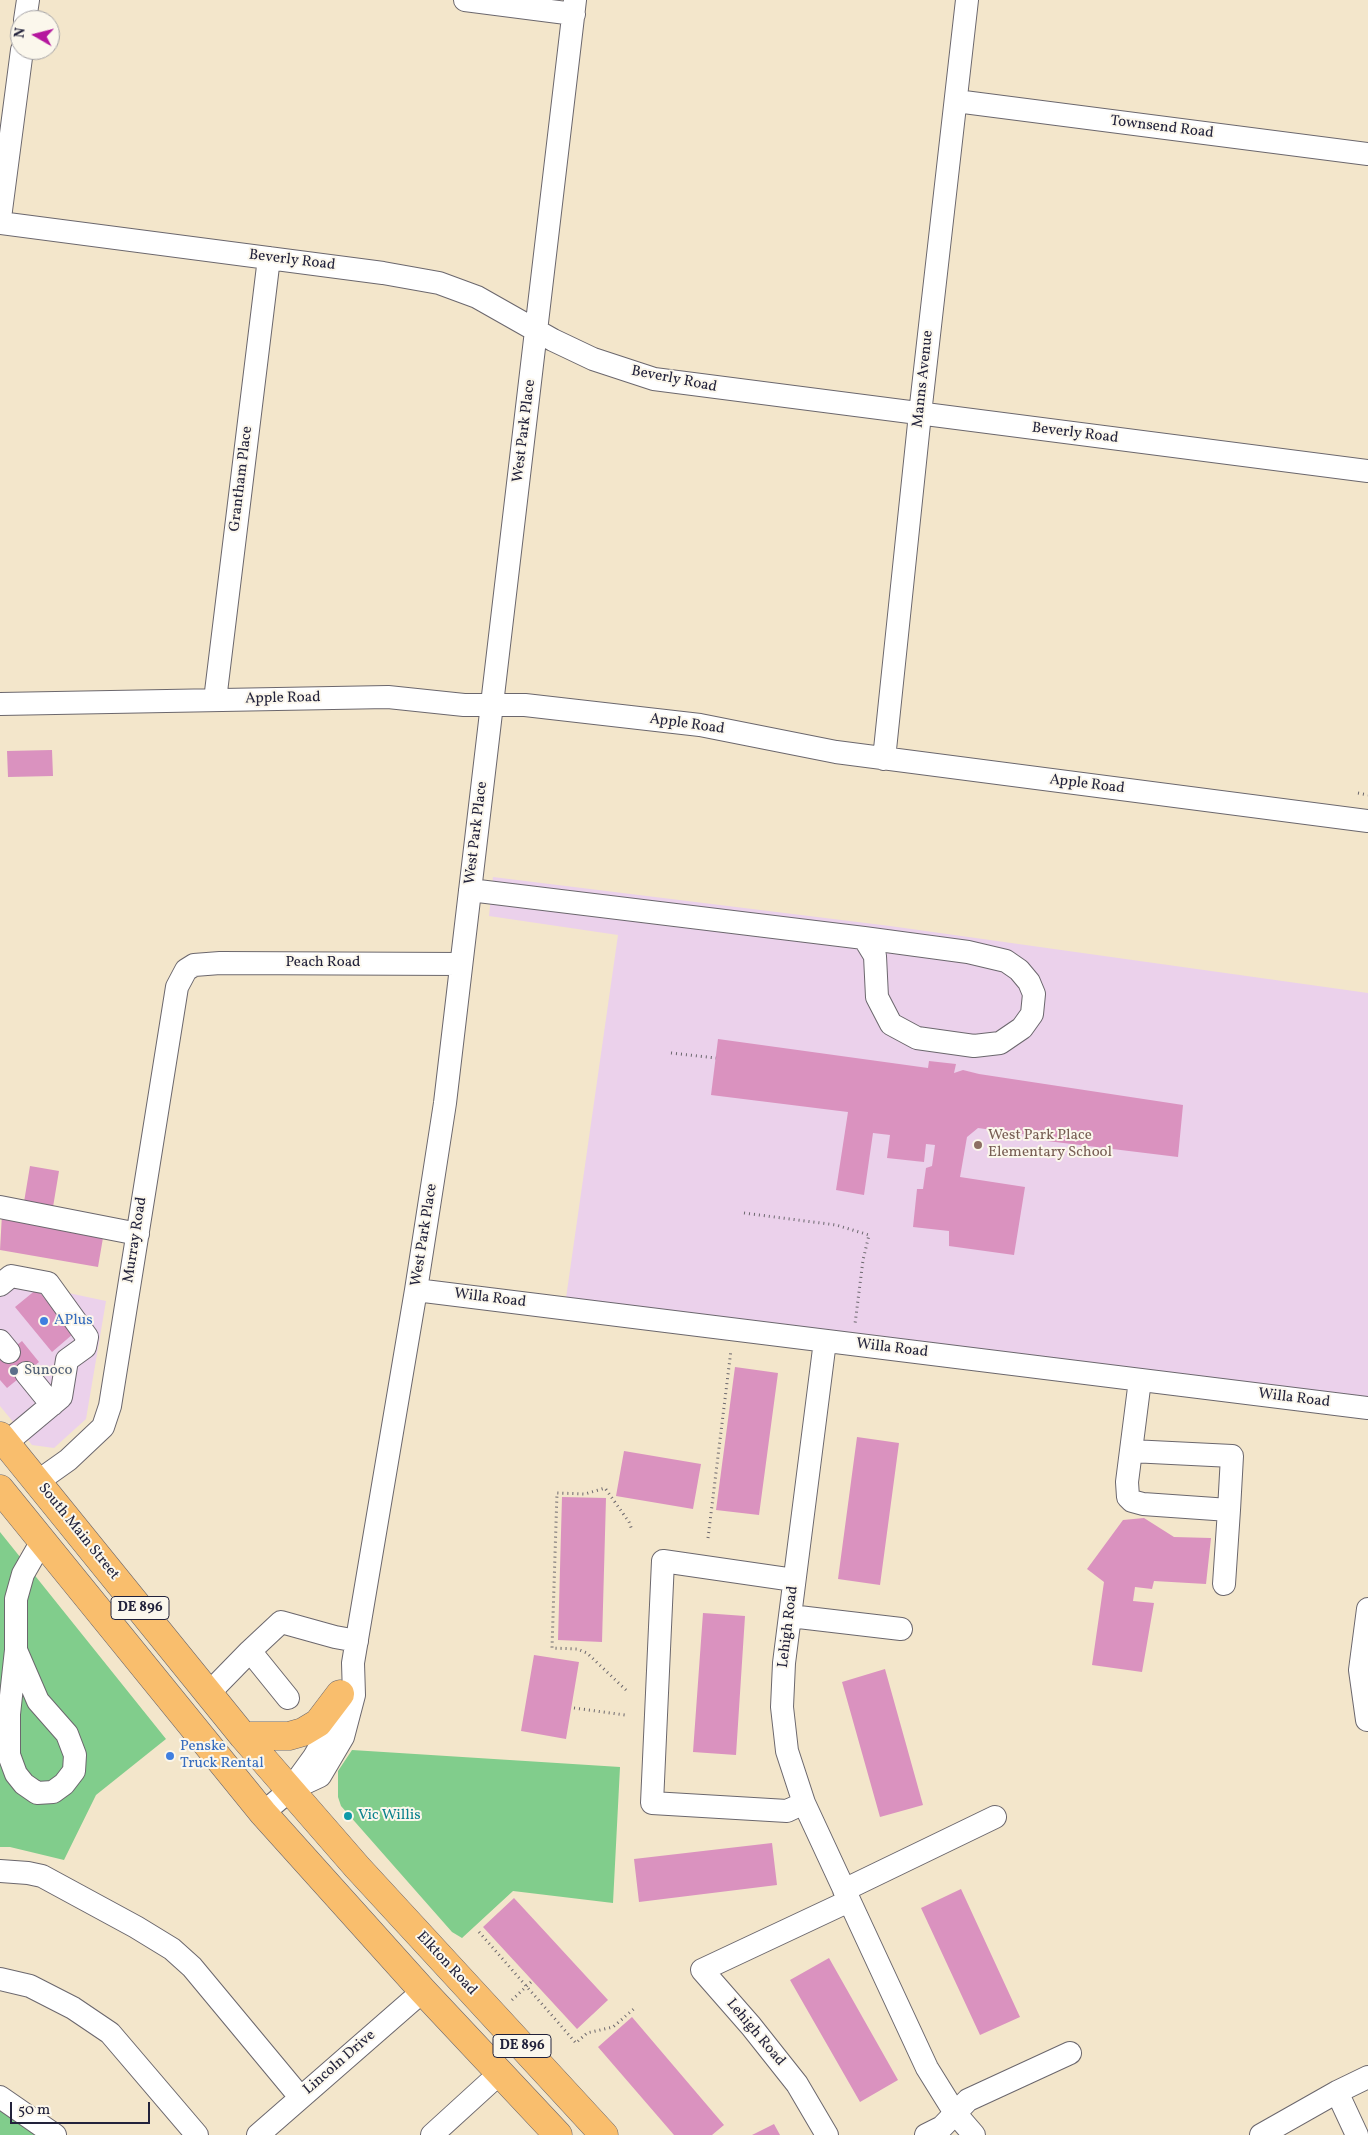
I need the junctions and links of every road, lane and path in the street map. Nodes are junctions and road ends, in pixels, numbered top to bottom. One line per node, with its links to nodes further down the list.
1 (465, 0): 3 (street)
2 (967, 0): 5 (street, Manns Avenue)
3 (575, 7): 10 (street, West Park Place)
4 (21, 60): 7 (street)
5 (956, 101): 6 (street, Townsend Road); 11 (street, Manns Avenue)
6 (1368, 154)
7 (0, 218)
8 (0, 222): 9 (street, Beverly Road)
9 (269, 258): 10 (street, Beverly Road); 13 (street, Grantham Place)
10 (536, 330): 11 (street, Beverly Road); 15 (street, West Park Place)
11 (920, 414): 12 (street, Beverly Road); 16 (street, Manns Avenue)
12 (1368, 471)
13 (215, 700): 14 (street, Apple Road); 15 (street, Apple Road)
14 (0, 704)
15 (492, 705): 16 (street, Apple Road); 20 (street, West Park Place)
16 (884, 758): 19 (street, Apple Road)
17 (1358, 793): 18 (path)
18 (1368, 795)
19 (1368, 821)
20 (470, 890): 21 (street); 22 (street, West Park Place)
21 (864, 938): 21 (street)
22 (461, 964): 23 (street, Peach Road); 30 (street, West Park Place)
23 (186, 970): 28 (street, Murray Road)
24 (672, 1053): 25 (path)
25 (716, 1058)
26 (0, 1207): 28 (street)
27 (744, 1213): 31 (path)
28 (138, 1234): 40 (street, Murray Road)
29 (0, 1285): 36 (street)
30 (416, 1290): 32 (street, Willa Road); 51 (street, West Park Place)
31 (854, 1327)
32 (825, 1341): 35 (street, Willa Road); 46 (street, Lehigh Road)
33 (731, 1347): 44 (path)
34 (26, 1373): 36 (street)
35 (1140, 1380): 37 (street, Willa Road); 39 (street)
36 (52, 1405): 38 (street)
37 (1368, 1408)
38 (3, 1440): 40 (main road, South Main Street / DE 896)
39 (1131, 1450): 42 (street); 42 (street)
40 (37, 1482): 56 (main road, South Main Street / DE 896)
41 (0, 1489): 45 (main road, DE 896)
42 (1229, 1510): 47 (street)
43 (632, 1530): 55 (path)
44 (708, 1538)
45 (42, 1541): 52 (street); 65 (main road, DE 896)
46 (794, 1580): 49 (street, Lehigh Road); 64 (street)
47 (1224, 1584)
48 (1368, 1609): 61 (street)
49 (790, 1616): 50 (street); 64 (street, Lehigh Road)
50 (901, 1629)
51 (357, 1641): 53 (street); 54 (street, West Park Place)
52 (16, 1650): 52 (street)
53 (250, 1651): 56 (street); 58 (street)
54 (353, 1663): 57 (street, West Park Place); 63 (street, West Park Place)
55 (626, 1690)
56 (209, 1693): 62 (main road, South Main Street / DE 896)
57 (340, 1694): 62 (main road); 63 (street, West Park Place)
58 (288, 1698)
59 (574, 1708): 60 (path)
60 (625, 1716)
61 (1367, 1720)
62 (243, 1736): 63 (main road, South Main Street / DE 896)
63 (290, 1790): 65 (street, West Park Place); 88 (main road, Elkton Road / DE 896)
64 (804, 1803): 68 (street, Lehigh Road)
65 (263, 1813): 73 (main road, DE 896)
66 (995, 1817): 68 (street)
67 (0, 1871): 81 (street)
68 (847, 1896): 82 (street, Lehigh Road); 89 (street, Lehigh Road)
69 (480, 1932): 72 (path)
70 (0, 1979): 84 (street)
71 (531, 1982): 72 (path)
72 (526, 1986): 74 (path); 75 (path)
73 (423, 1991): 77 (main road, DE 896); 81 (street, Lincoln Drive)
74 (512, 2000)
75 (636, 2007)
76 (1070, 2054): 82 (street)
77 (500, 2073): 86 (street); 87 (main road, DE 896)
78 (1368, 2077): 79 (street)
79 (1337, 2092): 92 (street); 93 (street)
80 (0, 2097): 83 (street)
81 (300, 2098): 85 (street, Lincoln Drive)
82 (955, 2113): 90 (street); 91 (street, Lehigh Road)
83 (55, 2135)
84 (197, 2135)
85 (258, 2135)
86 (432, 2135)
87 (558, 2135)
88 (604, 2135)
89 (827, 2135)
90 (926, 2135)
91 (974, 2135)
92 (1261, 2135)
93 (1357, 2135)

